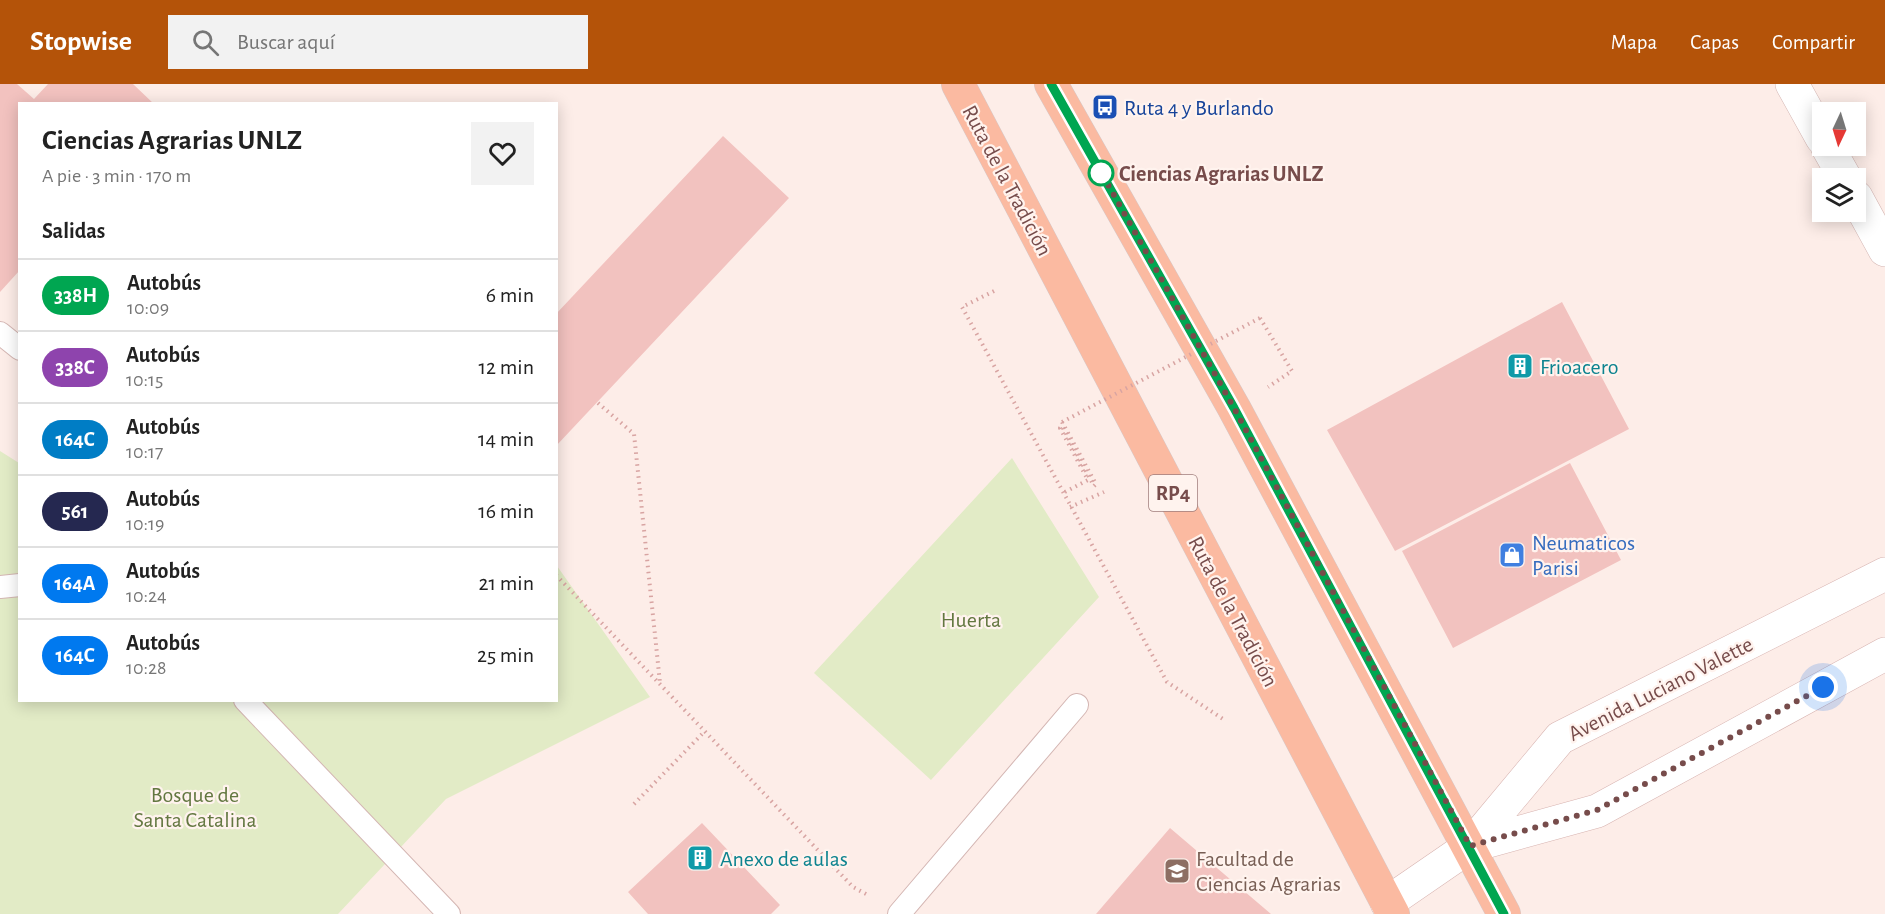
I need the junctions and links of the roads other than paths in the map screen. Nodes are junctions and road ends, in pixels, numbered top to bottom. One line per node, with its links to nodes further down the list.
1 (958, 84): 16 (main road, Ruta de la Tradición / RP4)
2 (1051, 84): 15 (main road)
3 (1792, 84): 4 (main road)
4 (1812, 120)
5 (1866, 215): 6 (main road)
6 (1885, 250)
7 (0, 333): 8 (lane)
8 (18, 347)
9 (1885, 574): 15 (main road, Avenida Luciano Valette)
10 (18, 585): 11 (lane)
11 (0, 588)
12 (1885, 654): 15 (main road, Avenida Luciano Valette)
13 (247, 702): 18 (lane)
14 (1077, 705): 17 (lane)
15 (1470, 846): 16 (main road, Avenida Luciano Valette); 19 (main road)
16 (1390, 908)
17 (899, 913)
18 (449, 914)
19 (1504, 914)

